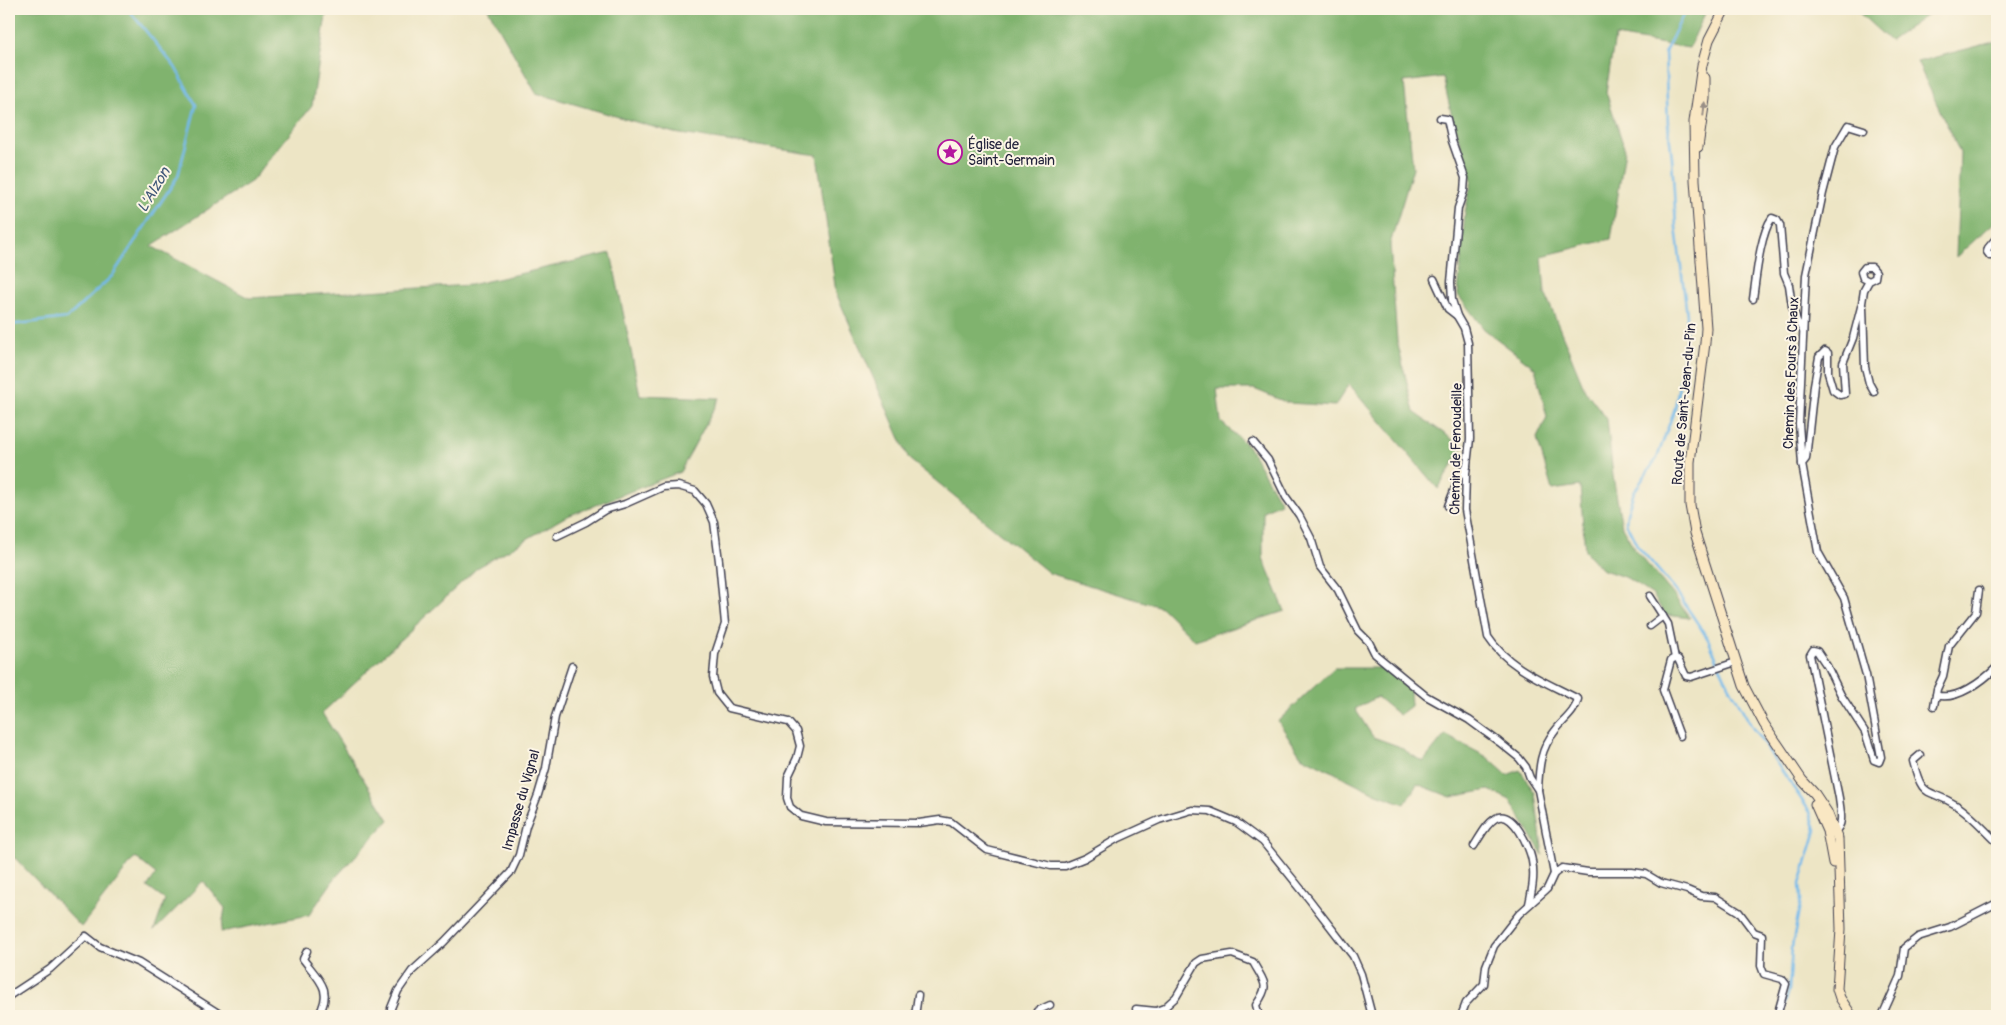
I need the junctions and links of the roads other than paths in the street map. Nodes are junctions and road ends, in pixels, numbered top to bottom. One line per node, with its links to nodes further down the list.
1 (1725, 9): 23 (main road, Route de Saint-Jean-du-Pin)
2 (1440, 118): 10 (street, Chemin de Fenoudeille)
3 (1864, 130): 11 (street, Chemin des Fours à Chaux)
4 (1997, 237): 5 (street)
5 (1997, 253)
6 (1434, 279): 10 (street)
7 (1869, 281): 9 (street)
8 (1753, 299): 11 (street)
9 (1862, 303): 12 (street); 14 (street)
10 (1457, 316): 15 (street, Chemin de Fenoudeille)
11 (1804, 332): 14 (street, Chemin des Fours à Chaux)
12 (1874, 392)
13 (1253, 442): 31 (street)
14 (1802, 464): 32 (street, Chemin des Fours à Chaux)
15 (1467, 466): 16 (street); 31 (street, Chemin de Fenoudeille)
16 (1448, 506)
17 (557, 536): 50 (street)
18 (1979, 590): 26 (street)
19 (1650, 596): 20 (street)
20 (1663, 616): 21 (street); 22 (street)
21 (1650, 626)
22 (1675, 658): 23 (street); 28 (street)
23 (1736, 662): 30 (main road, Route de Saint-Jean-du-Pin)
24 (572, 666): 46 (street, Impasse du Vignal)
25 (1997, 667): 26 (street)
26 (1936, 695): 27 (street)
27 (1934, 706)
28 (1680, 736)
29 (1920, 755): 33 (street)
30 (1802, 780): 32 (main road, Route de Saint-Jean-du-Pin); 36 (main road, Route de Saint-Jean-du-Pin)
31 (1538, 790): 35 (street)
32 (1835, 831): 36 (main road, Route de Saint-Jean-du-Pin)
33 (1997, 842)
34 (1474, 846): 38 (street)
35 (1554, 874): 38 (street); 52 (street)
36 (1838, 896): 53 (main road, Route de Saint-Jean-du-Pin)
37 (1997, 903): 54 (street)
38 (1528, 905): 51 (street)
39 (306, 951): 45 (street)
40 (918, 995): 47 (street)
41 (9, 996): 44 (street)
42 (1050, 1005): 48 (street)
43 (1136, 1009): 49 (street)
44 (223, 1016)
45 (318, 1016)
46 (391, 1016)
47 (916, 1016)
48 (1035, 1016)
49 (1259, 1016)
50 (1372, 1016)
51 (1461, 1016)
52 (1777, 1016)
53 (1852, 1016)
54 (1882, 1016)

